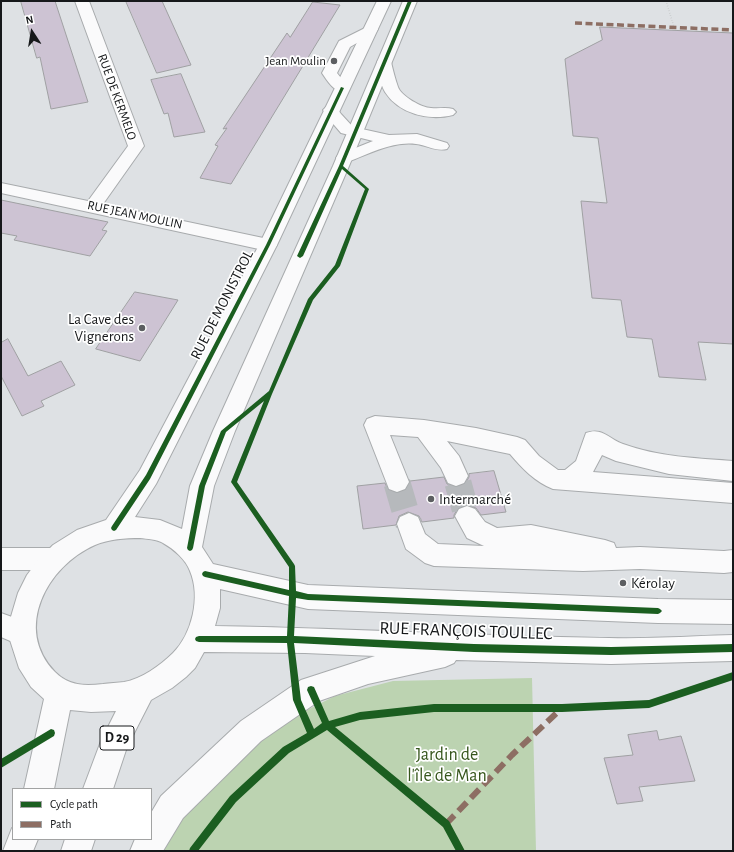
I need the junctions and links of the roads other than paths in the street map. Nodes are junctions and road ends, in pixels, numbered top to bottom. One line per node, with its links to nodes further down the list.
1 (82, 1): 12 (main road, RUE DE KERMELO)
2 (384, 1): 5 (main road, RUE DE MONISTROL)
3 (410, 1): 4 (main road)
4 (384, 62): 6 (main road); 7 (main road)
5 (331, 110): 7 (main road); 13 (main road, RUE DE MONISTROL)
6 (448, 112)
7 (354, 132): 8 (main road); 10 (main road)
8 (389, 140): 9 (main road); 10 (main road)
9 (441, 146)
10 (344, 158): 23 (main road)
11 (1, 188): 12 (main road, RUE JEAN MOULIN)
12 (93, 206): 13 (main road, RUE JEAN MOULIN)
13 (268, 245): 22 (main road, RUE DE MONISTROL)
14 (424, 429): 16 (main road); 17 (main road); 18 (main road)
15 (733, 471): 17 (main road)
16 (456, 476)
17 (569, 480): 19 (main road)
18 (397, 482)
19 (733, 493)
20 (467, 516): 24 (main road)
21 (409, 524): 24 (main road)
22 (114, 528): 23 (main road); 26 (main road)
23 (190, 548): 28 (main road)
24 (640, 558): 27 (main road)
25 (1, 559): 26 (main road)
26 (53, 559): 30 (main road)
27 (733, 561)
28 (205, 574): 29 (main road, RUE FRANÇOIS TOULLEC); 31 (main road)
29 (733, 612)
30 (11, 629): 35 (main road)
31 (199, 639): 32 (main road, RUE FRANÇOIS TOULLEC); 34 (main road)
32 (474, 648): 33 (main road, RUE FRANÇOIS TOULLEC); 41 (main road)
33 (733, 648)
34 (142, 689): 35 (main road); 37 (main road, D 29)
35 (59, 694): 36 (main road)
36 (39, 788)
37 (98, 788)
38 (23, 840): 42 (main road)
39 (80, 840): 43 (main road)
40 (152, 840): 44 (main road)
41 (152, 840)
42 (18, 851)
43 (76, 851)
44 (145, 851)

